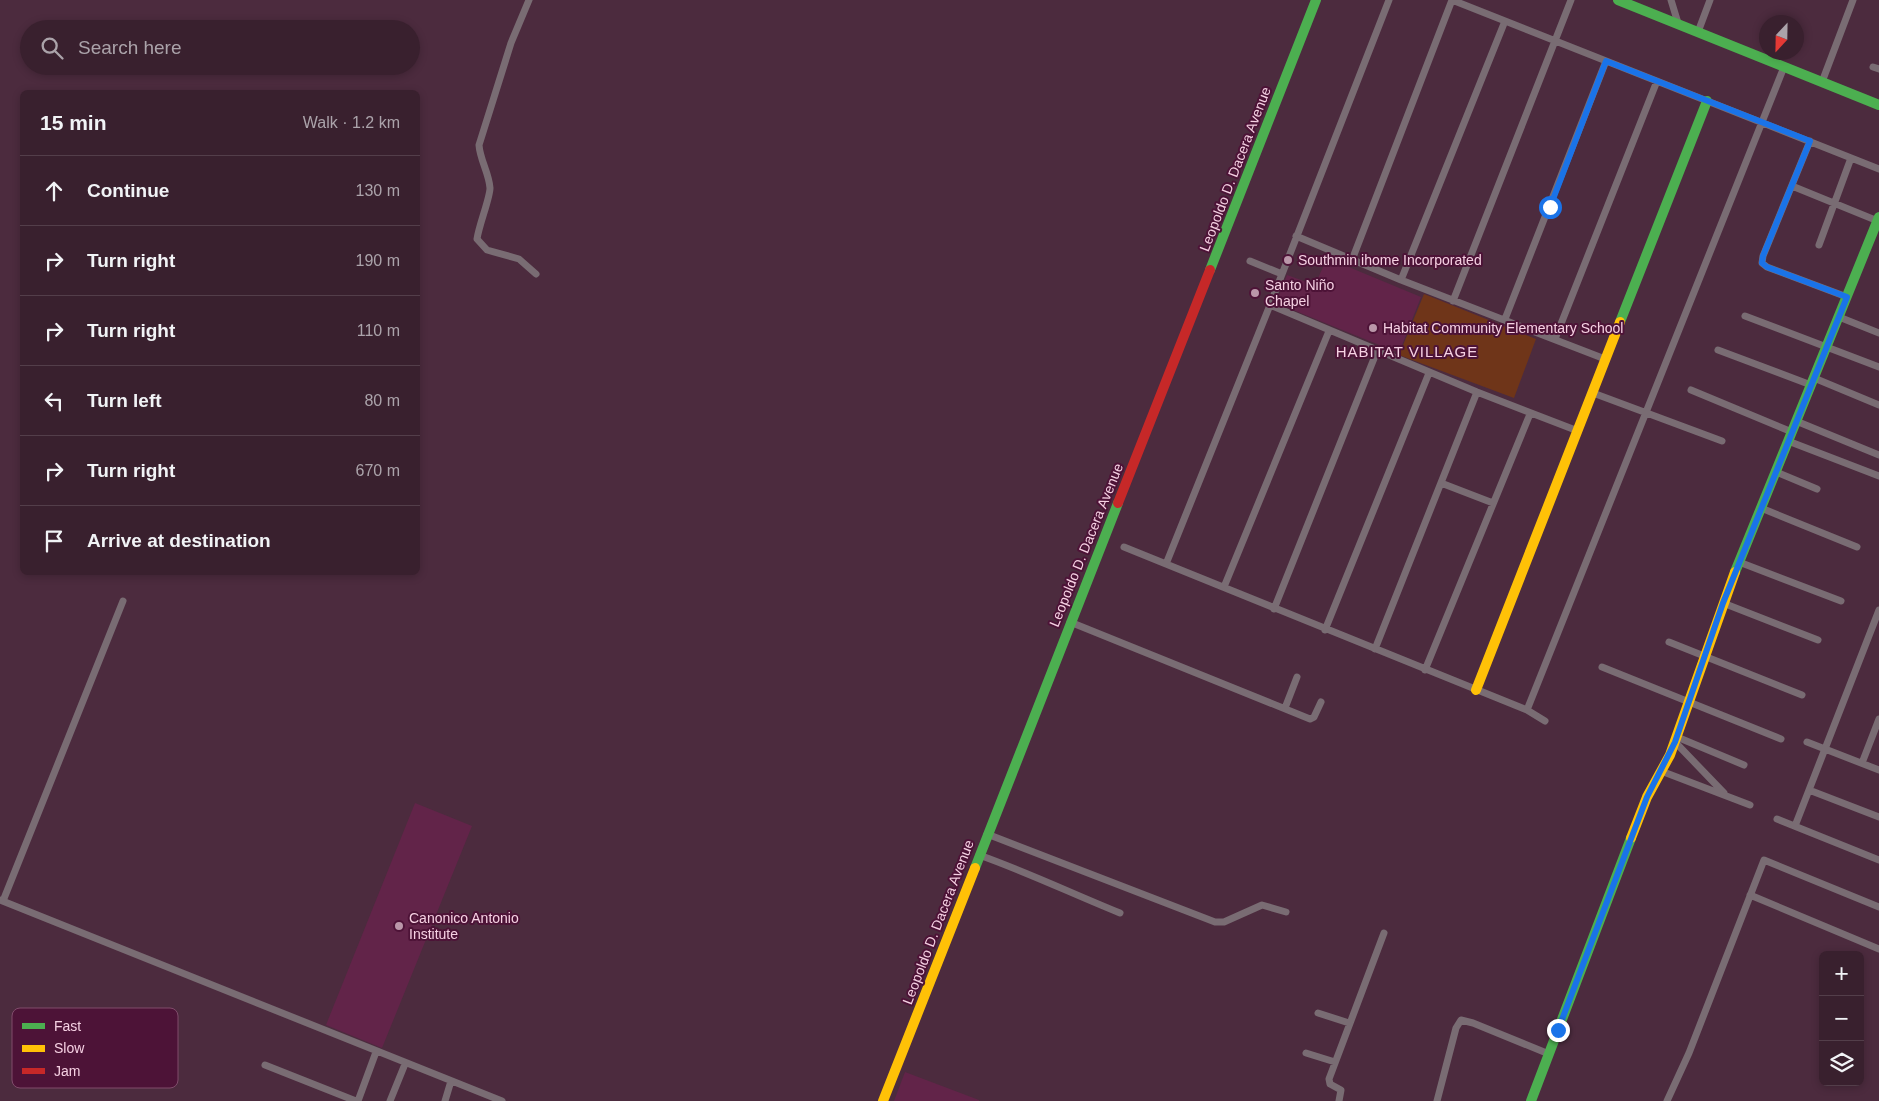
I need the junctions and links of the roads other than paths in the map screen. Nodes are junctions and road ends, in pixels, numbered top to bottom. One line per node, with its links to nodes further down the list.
1 (529, 0): 31 (street)
2 (1316, 0): 77 (main road, Leopoldo D. Dacera Avenue)
3 (1389, 0): 27 (street)
4 (1452, 0): 10 (street); 30 (street)
5 (1571, 0): 13 (street)
6 (1618, 0): 11 (main road)
7 (1671, 0): 11 (street)
8 (1710, 0): 12 (street)
9 (1852, 0): 17 (street)
10 (1505, 21): 13 (street); 33 (street)
11 (1679, 24): 12 (main road)
12 (1698, 32): 15 (main road)
13 (1556, 41): 14 (street); 35 (street)
14 (1606, 61): 16 (street); 39 (street)
15 (1784, 66): 17 (main road); 20 (street)
16 (1657, 81): 18 (street); 42 (street)
17 (1822, 82): 19 (main road)
18 (1707, 101): 20 (street); 46 (main road)
19 (1879, 105)
20 (1762, 123): 21 (street); 54 (street)
21 (1810, 141): 22 (street); 24 (street)
22 (1852, 158): 23 (street); 25 (street)
23 (1879, 169)
24 (1792, 186): 25 (street); 34 (street)
25 (1834, 203): 26 (street); 28 (street)
26 (1878, 219): 34 (main road)
27 (1296, 236): 30 (street); 32 (street)
28 (1819, 245)
29 (1250, 260): 32 (street)
30 (1352, 260): 33 (street)
31 (536, 274)
32 (1282, 274): 36 (street)
33 (1401, 280): 35 (street)
34 (1847, 297): 38 (main road)
35 (1453, 301): 39 (street)
36 (1270, 305): 40 (street); 70 (street)
37 (1745, 316): 43 (street)
38 (1839, 317): 41 (street); 43 (main road)
39 (1505, 319): 42 (street)
40 (1329, 331): 45 (street); 71 (street)
41 (1879, 333)
42 (1555, 339): 46 (street)
43 (1827, 346): 47 (street); 49 (main road)
44 (1718, 350): 49 (street)
45 (1377, 351): 48 (street); 75 (street)
46 (1606, 359): 52 (main road)
47 (1879, 367)
48 (1429, 373): 51 (street); 78 (street)
49 (1812, 382): 53 (street); 56 (main road)
50 (1691, 390): 58 (street)
51 (1477, 392): 55 (street); 63 (street)
52 (1593, 393): 54 (street); 57 (main road)
53 (1879, 405)
54 (1648, 413): 59 (street); 91 (street)
55 (1530, 414): 57 (street); 65 (street)
56 (1796, 421): 58 (main road); 60 (street)
57 (1578, 432): 86 (main road)
58 (1790, 436): 61 (main road); 62 (street)
59 (1722, 441)
60 (1879, 455)
61 (1776, 472): 64 (street); 66 (main road)
62 (1879, 476)
63 (1441, 483): 65 (street); 81 (street)
64 (1817, 489)
65 (1493, 503): 84 (street)
66 (1761, 508): 67 (street); 69 (main road)
67 (1857, 546)
68 (1124, 547): 70 (street)
69 (1739, 562): 73 (street); 74 (main road)
70 (1166, 564): 71 (street)
71 (1224, 587): 75 (street)
72 (123, 601): 112 (street)
73 (1841, 601)
74 (1723, 603): 79 (street); 82 (main road)
75 (1274, 609): 78 (street)
76 (1879, 610): 97 (street)
77 (1070, 622): 90 (street); 108 (main road, Leopoldo D. Dacera Avenue)
78 (1324, 630): 81 (street)
79 (1818, 640)
80 (1669, 642): 82 (street)
81 (1375, 649): 84 (street)
82 (1706, 657): 87 (street); 89 (main road)
83 (1602, 667): 89 (street)
84 (1425, 670): 86 (street)
85 (1297, 677): 90 (street)
86 (1476, 690): 91 (street)
87 (1802, 695)
88 (1321, 702): 90 (street)
89 (1690, 702): 94 (street); 95 (main road)
90 (1285, 708)
91 (1527, 710): 93 (street)
92 (1879, 720): 98 (street)
93 (1545, 721)
94 (1781, 739)
95 (1676, 740): 99 (street); 100 (main road); 103 (street)
96 (1807, 742): 97 (street)
97 (1825, 749): 98 (street); 102 (street)
98 (1862, 764): 101 (street)
99 (1744, 765)
100 (1661, 770): 103 (street); 122 (main road)
101 (1879, 770)
102 (1809, 790): 105 (street); 107 (street)
103 (1726, 796): 104 (street)
104 (1750, 805)
105 (1879, 817)
106 (1777, 819): 107 (street)
107 (1795, 826): 110 (street)
108 (987, 834): 109 (main road, Leopoldo D. Dacera Avenue); 114 (street)
109 (979, 855): 115 (street); 131 (main road, Leopoldo D. Dacera Avenue)
110 (1879, 860)
111 (1750, 895): 113 (street); 117 (street); 135 (street)
112 (1, 900): 120 (street)
113 (1879, 907)
114 (1286, 912)
115 (1120, 913)
116 (1384, 933): 119 (street)
117 (1879, 949)
118 (1318, 1013): 119 (street)
119 (1349, 1023): 123 (street)
120 (376, 1052): 124 (street); 128 (street)
121 (1306, 1053): 123 (street)
122 (1549, 1054): 133 (street); 134 (main road)
123 (1335, 1062): 132 (street)
124 (405, 1064): 126 (street); 129 (street)
125 (264, 1065): 128 (street)
126 (451, 1081): 127 (street); 130 (street)
127 (497, 1100)
128 (357, 1101)
129 (390, 1101)
130 (444, 1101)
131 (883, 1101)
132 (1339, 1101)
133 (1437, 1101)
134 (1531, 1101)
135 (1667, 1101)

